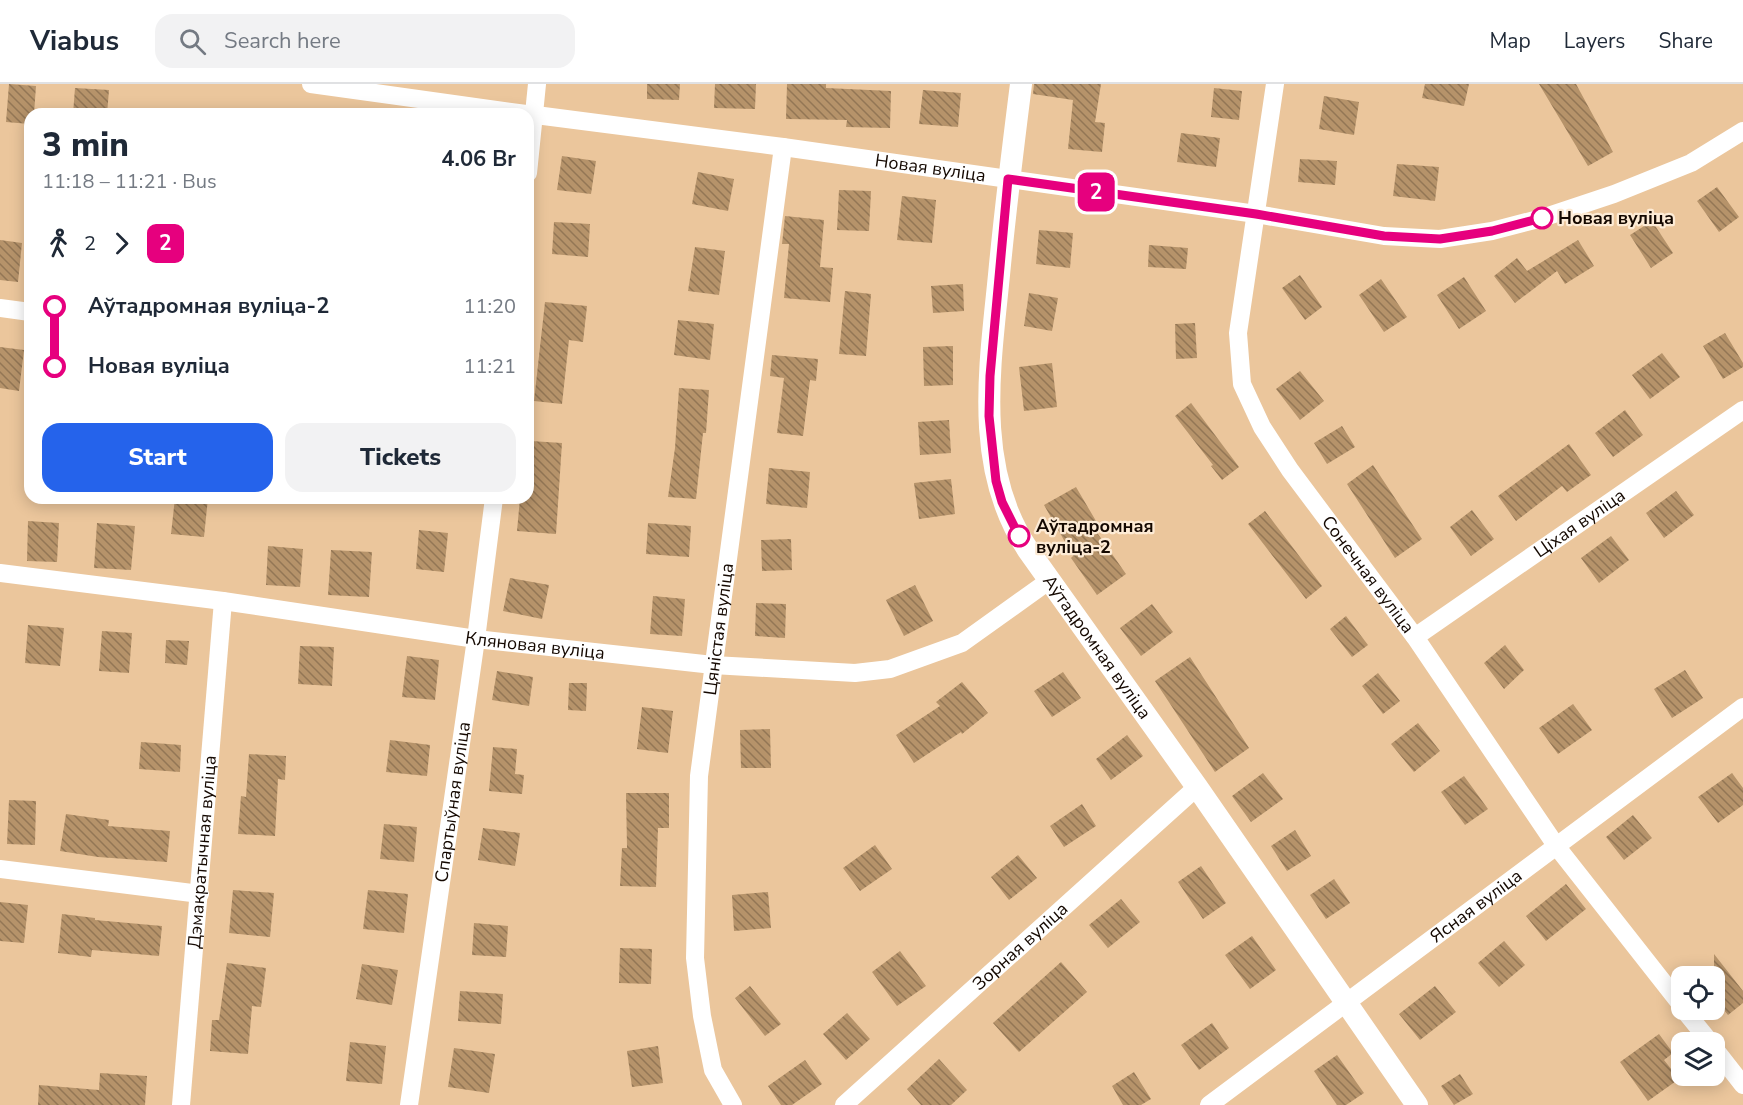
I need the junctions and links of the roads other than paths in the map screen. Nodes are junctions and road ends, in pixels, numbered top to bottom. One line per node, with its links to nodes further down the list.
1 (311, 84): 5 (street, Новая вуліца)
2 (537, 84): 6 (street)
3 (1021, 84): 10 (street, Аўтадромная вуліца)
4 (1275, 84): 11 (street, Сонечная вуліца)
5 (485, 108)
6 (531, 108)
7 (534, 115): 9 (street, Новая вуліца)
8 (1743, 131): 11 (street, Новая вуліца)
9 (783, 147): 10 (street, Новая вуліца); 21 (street, Цяністая вуліца)
10 (1008, 179): 11 (street, Новая вуліца); 17 (street, Аўтадромная вуліца)
11 (1256, 214): 19 (street, Сонечная вуліца)
12 (0, 308): 13 (street)
13 (24, 311)
14 (1743, 410): 19 (street, Ціхая вуліца)
15 (493, 504): 20 (street, Спартыўная вуліца)
16 (0, 573): 18 (street, Кляновая вуліца)
17 (1050, 580): 21 (street, Кляновая вуліца); 23 (street, Аўтадромная вуліца)
18 (223, 601): 20 (street, Кляновая вуліца); 26 (street, Дэмакратычная вуліца)
19 (1415, 637): 24 (street, Сонечная вуліца)
20 (476, 639): 21 (street, Кляновая вуліца); 34 (street, Спартыўная вуліца)
21 (713, 665): 35 (street, Цяністая вуліца)
22 (1743, 706): 24 (street, Ясная вуліца)
23 (1197, 787): 28 (street, Аўтадромная вуліца); 36 (street, Зорная вуліца)
24 (1557, 847): 27 (street, Сонечная вуліца); 28 (street, Ясная вуліца)
25 (0, 869): 26 (street)
26 (200, 894): 33 (street, Дэмакратычная вуліца)
27 (1671, 993)
28 (1347, 1002): 37 (street, Ясная вуліца); 38 (street, Аўтадромная вуліца)
29 (1693, 1020): 30 (street, Сонечная вуліца)
30 (1702, 1032)
31 (1725, 1062): 32 (street)
32 (1743, 1085)
33 (181, 1105)
34 (409, 1105)
35 (733, 1105)
36 (844, 1105)
37 (1209, 1105)
38 (1417, 1105)

